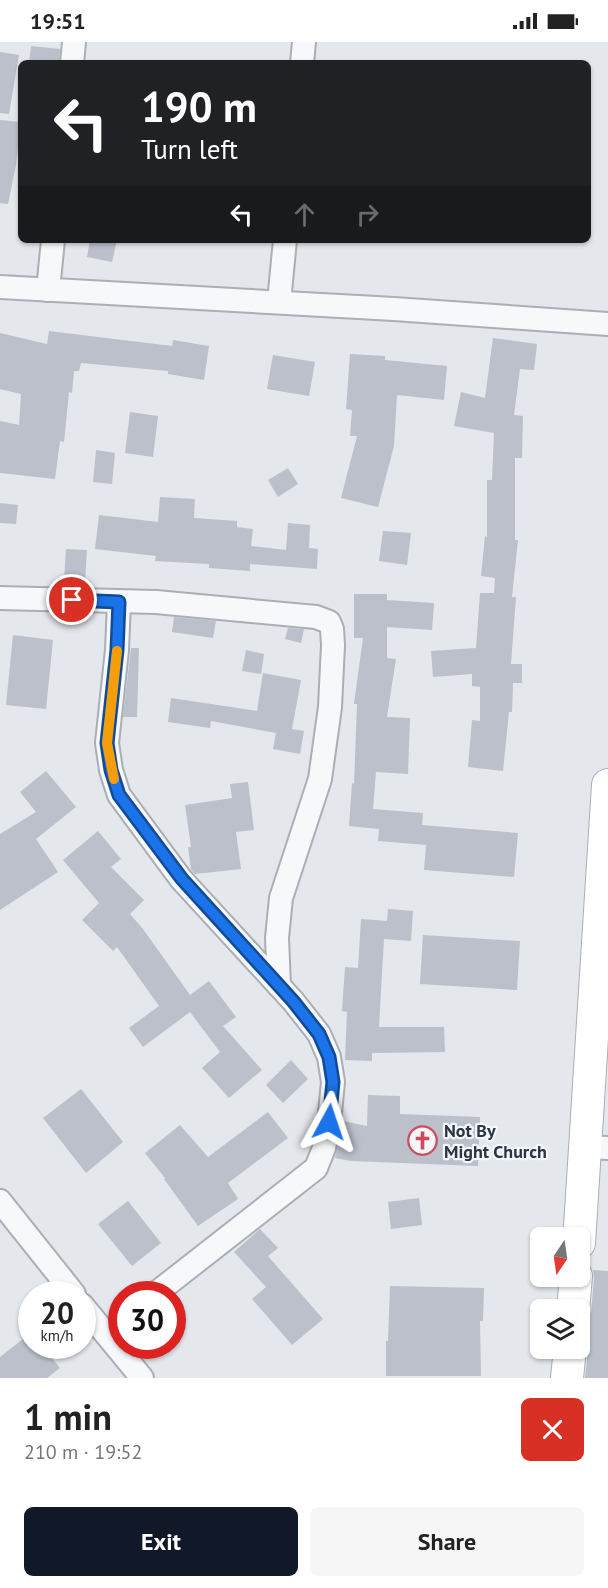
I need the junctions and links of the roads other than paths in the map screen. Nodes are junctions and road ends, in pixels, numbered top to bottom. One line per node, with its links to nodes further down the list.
1 (74, 42): 3 (street)
2 (303, 42): 4 (street)
3 (72, 60)
4 (302, 60)
5 (53, 243): 8 (street)
6 (285, 243): 9 (street)
7 (0, 287): 8 (street)
8 (48, 290): 9 (street)
9 (279, 302): 10 (street)
10 (608, 324)
11 (0, 598): 12 (street)
12 (119, 602): 14 (street); 14 (street)
13 (608, 785): 15 (main road)
14 (279, 986): 19 (street)
15 (596, 1148): 17 (main road)
16 (0, 1201): 18 (street)
17 (580, 1227)
18 (64, 1281)
19 (172, 1281)
20 (131, 1359): 22 (street)
21 (569, 1359): 23 (main road)
22 (142, 1378)
23 (567, 1378)

